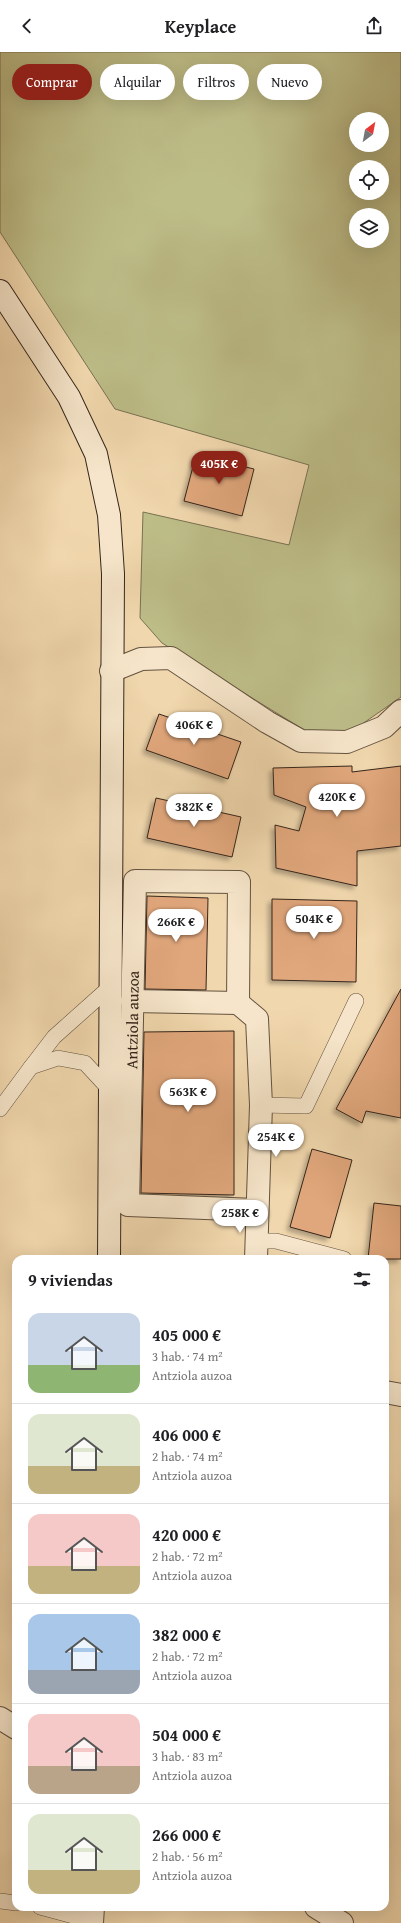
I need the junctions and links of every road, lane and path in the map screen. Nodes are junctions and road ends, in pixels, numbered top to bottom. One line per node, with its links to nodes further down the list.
1 (0, 291): 2 (street)
2 (111, 671): 3 (street); 4 (street)
3 (401, 711)
4 (110, 987): 8 (lane); 9 (street)
5 (132, 1001): 7 (street); 7 (street, Antziola auzoa); 12 (street, Antziola auzoa)
6 (356, 1001): 10 (lane)
7 (238, 1003): 10 (street)
8 (31, 1067): 9 (lane); 11 (lane)
9 (109, 1089): 14 (street)
10 (261, 1105): 12 (street)
11 (0, 1109)
12 (257, 1210): 13 (street)
13 (257, 1250): 15 (lane)
14 (109, 1255)
15 (329, 1255)
16 (389, 1393): 17 (street)
17 (401, 1395)
18 (0, 1718): 19 (street)
19 (12, 1726)
20 (0, 1901): 21 (lane)
21 (12, 1902)
22 (61, 1911): 24 (lane)
23 (322, 1911): 25 (street)
24 (92, 1917)
25 (342, 1923)

